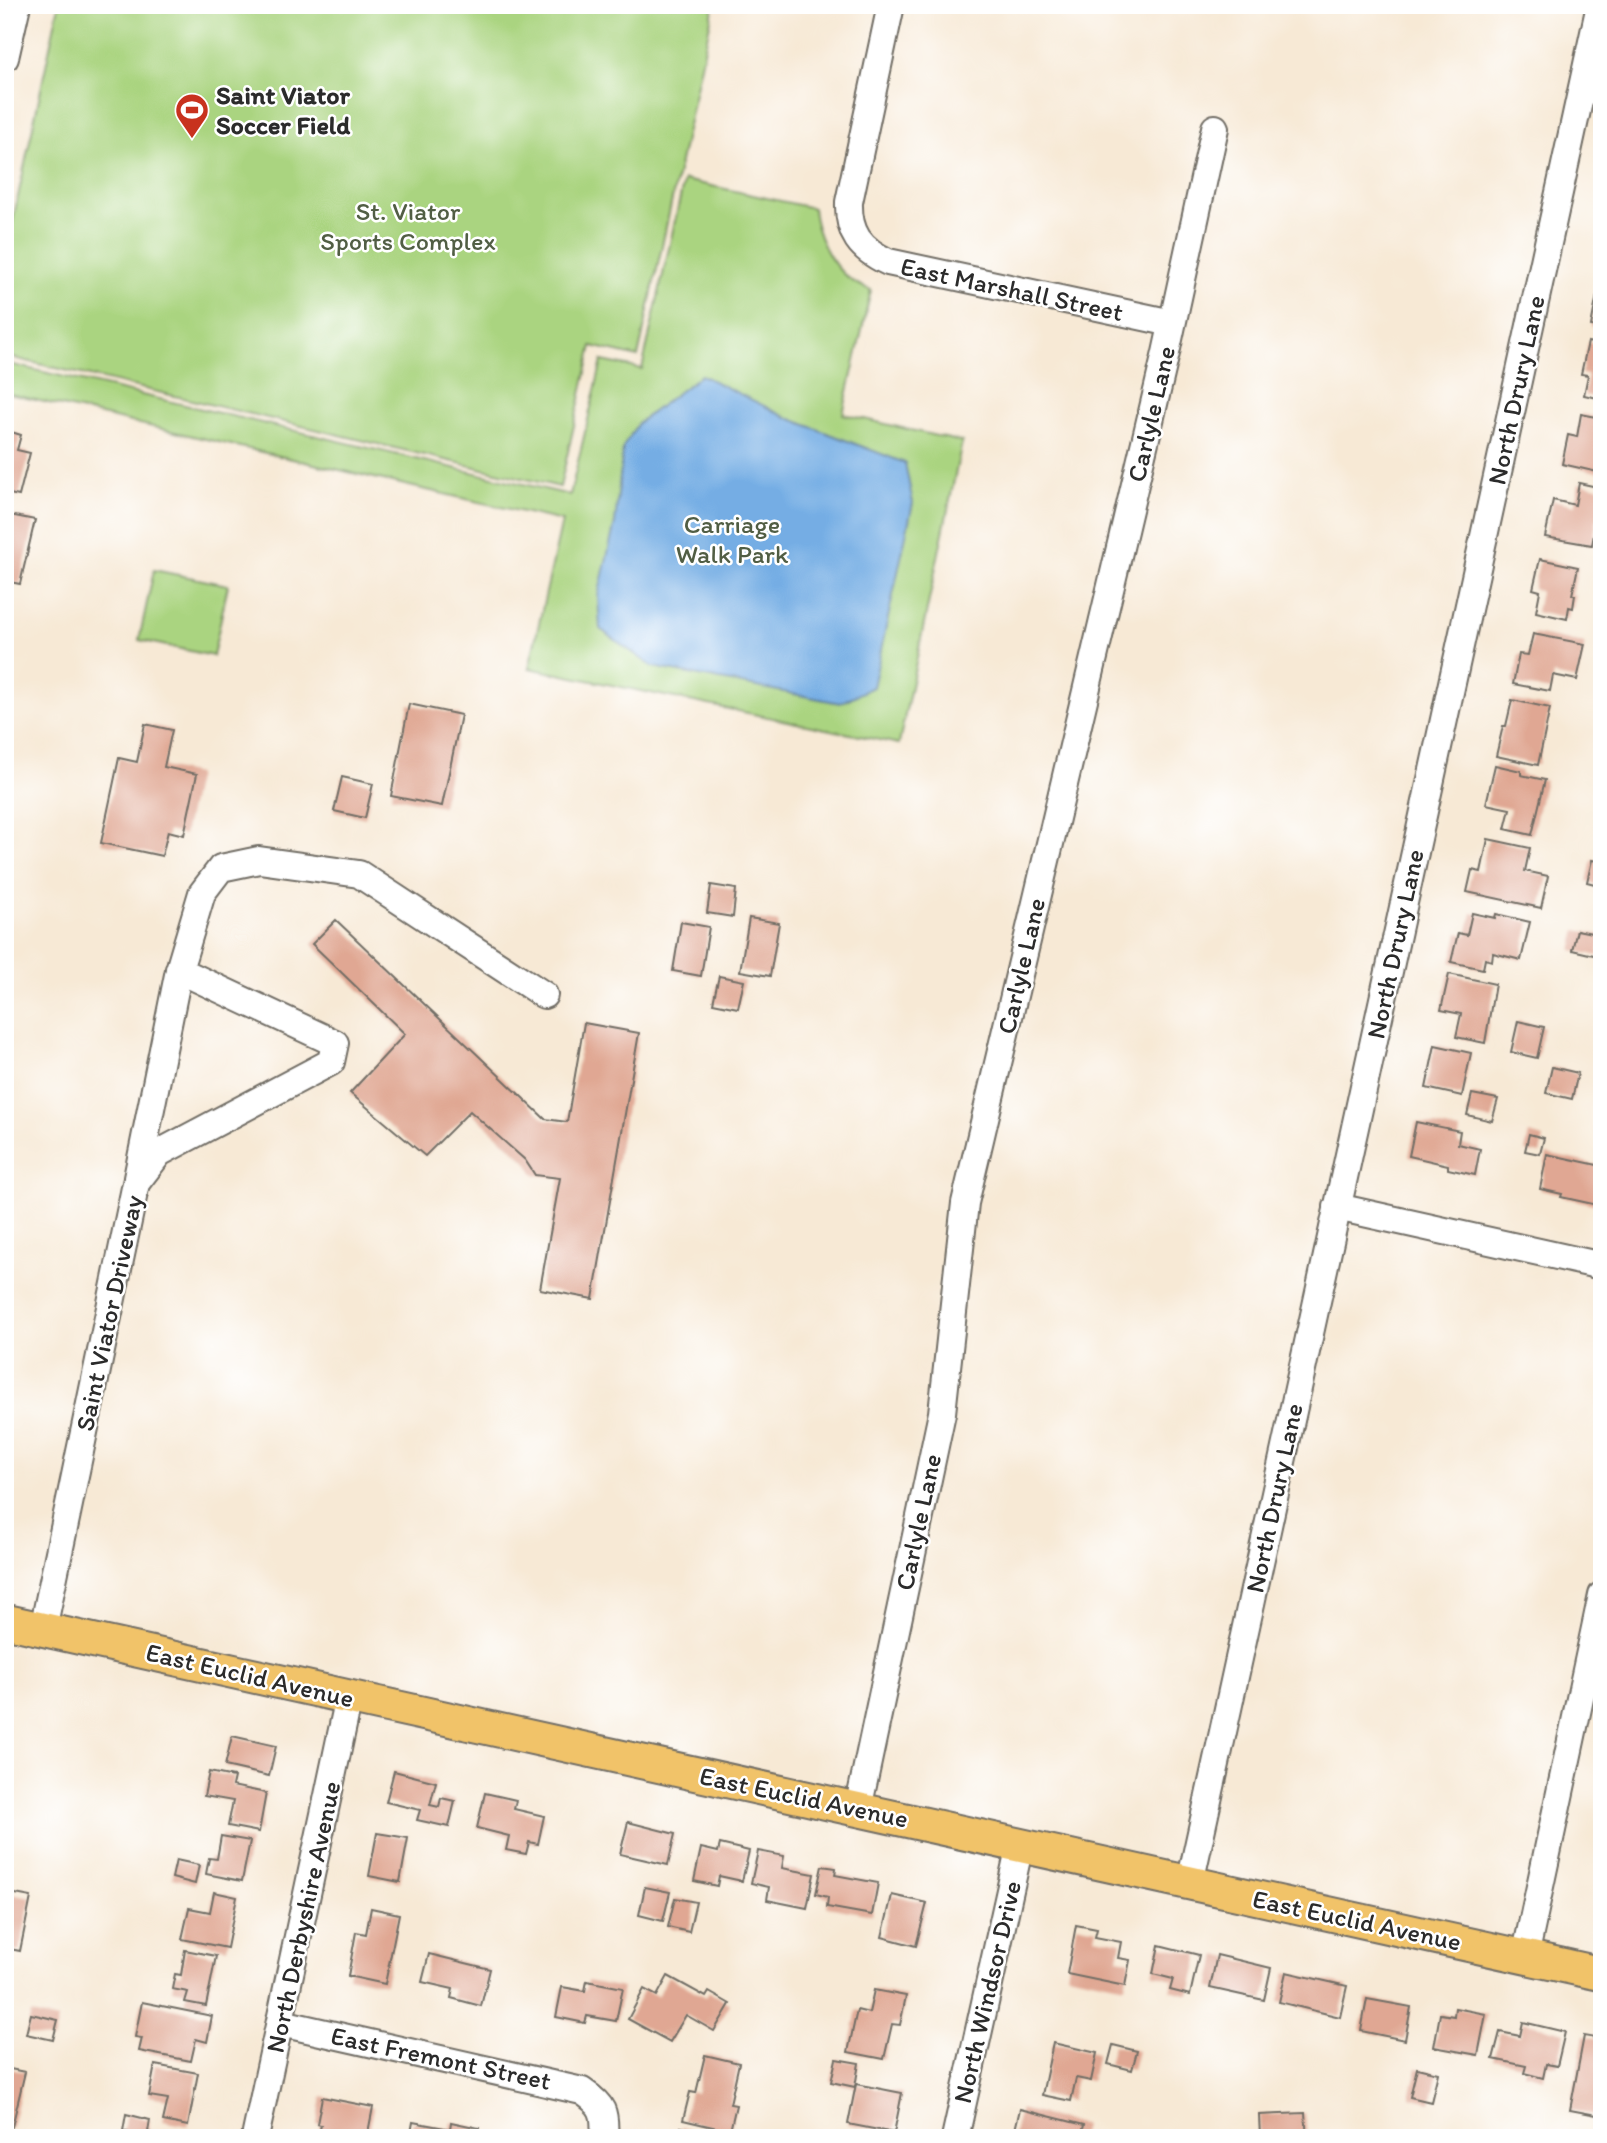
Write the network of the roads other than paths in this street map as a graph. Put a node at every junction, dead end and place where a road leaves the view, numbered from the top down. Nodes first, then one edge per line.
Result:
1 (17, 5) edge
2 (891, 5) edge
3 (1600, 5) edge
4 (5, 58) edge
5 (1215, 128) dead end
6 (1172, 323) junction
7 (179, 970) junction
8 (544, 995) dead end
9 (136, 1183) junction
10 (1337, 1207) junction
11 (1602, 1266) edge
12 (1602, 1595) edge
13 (5, 1621) edge
14 (44, 1629) junction
15 (349, 1697) junction
16 (858, 1809) junction
17 (1020, 1845) junction
18 (1190, 1883) junction
19 (1525, 1957) junction
20 (1602, 1974) edge
21 (281, 2023) junction
22 (255, 2138) edge
23 (604, 2138) edge
24 (955, 2138) edge

1 - 4 street
2 - 6 street, East Marshall Street
3 - 10 street, North Drury Lane
5 - 6 street, Carlyle Lane
6 - 16 street, Carlyle Lane
7 - 8 street
7 - 9 street
7 - 9 street, Saint Viator Driveway
9 - 14 street, Saint Viator Driveway
10 - 11 street
10 - 18 street, North Drury Lane
12 - 19 street
13 - 14 main road, East Euclid Avenue
14 - 15 main road, East Euclid Avenue
15 - 16 main road, East Euclid Avenue
15 - 21 street, North Derbyshire Avenue
16 - 17 main road, East Euclid Avenue
17 - 18 main road, East Euclid Avenue
17 - 24 street, North Windsor Drive
18 - 19 main road, East Euclid Avenue
19 - 20 main road, East Euclid Avenue
21 - 22 street, North Derbyshire Avenue
21 - 23 street, East Fremont Street

